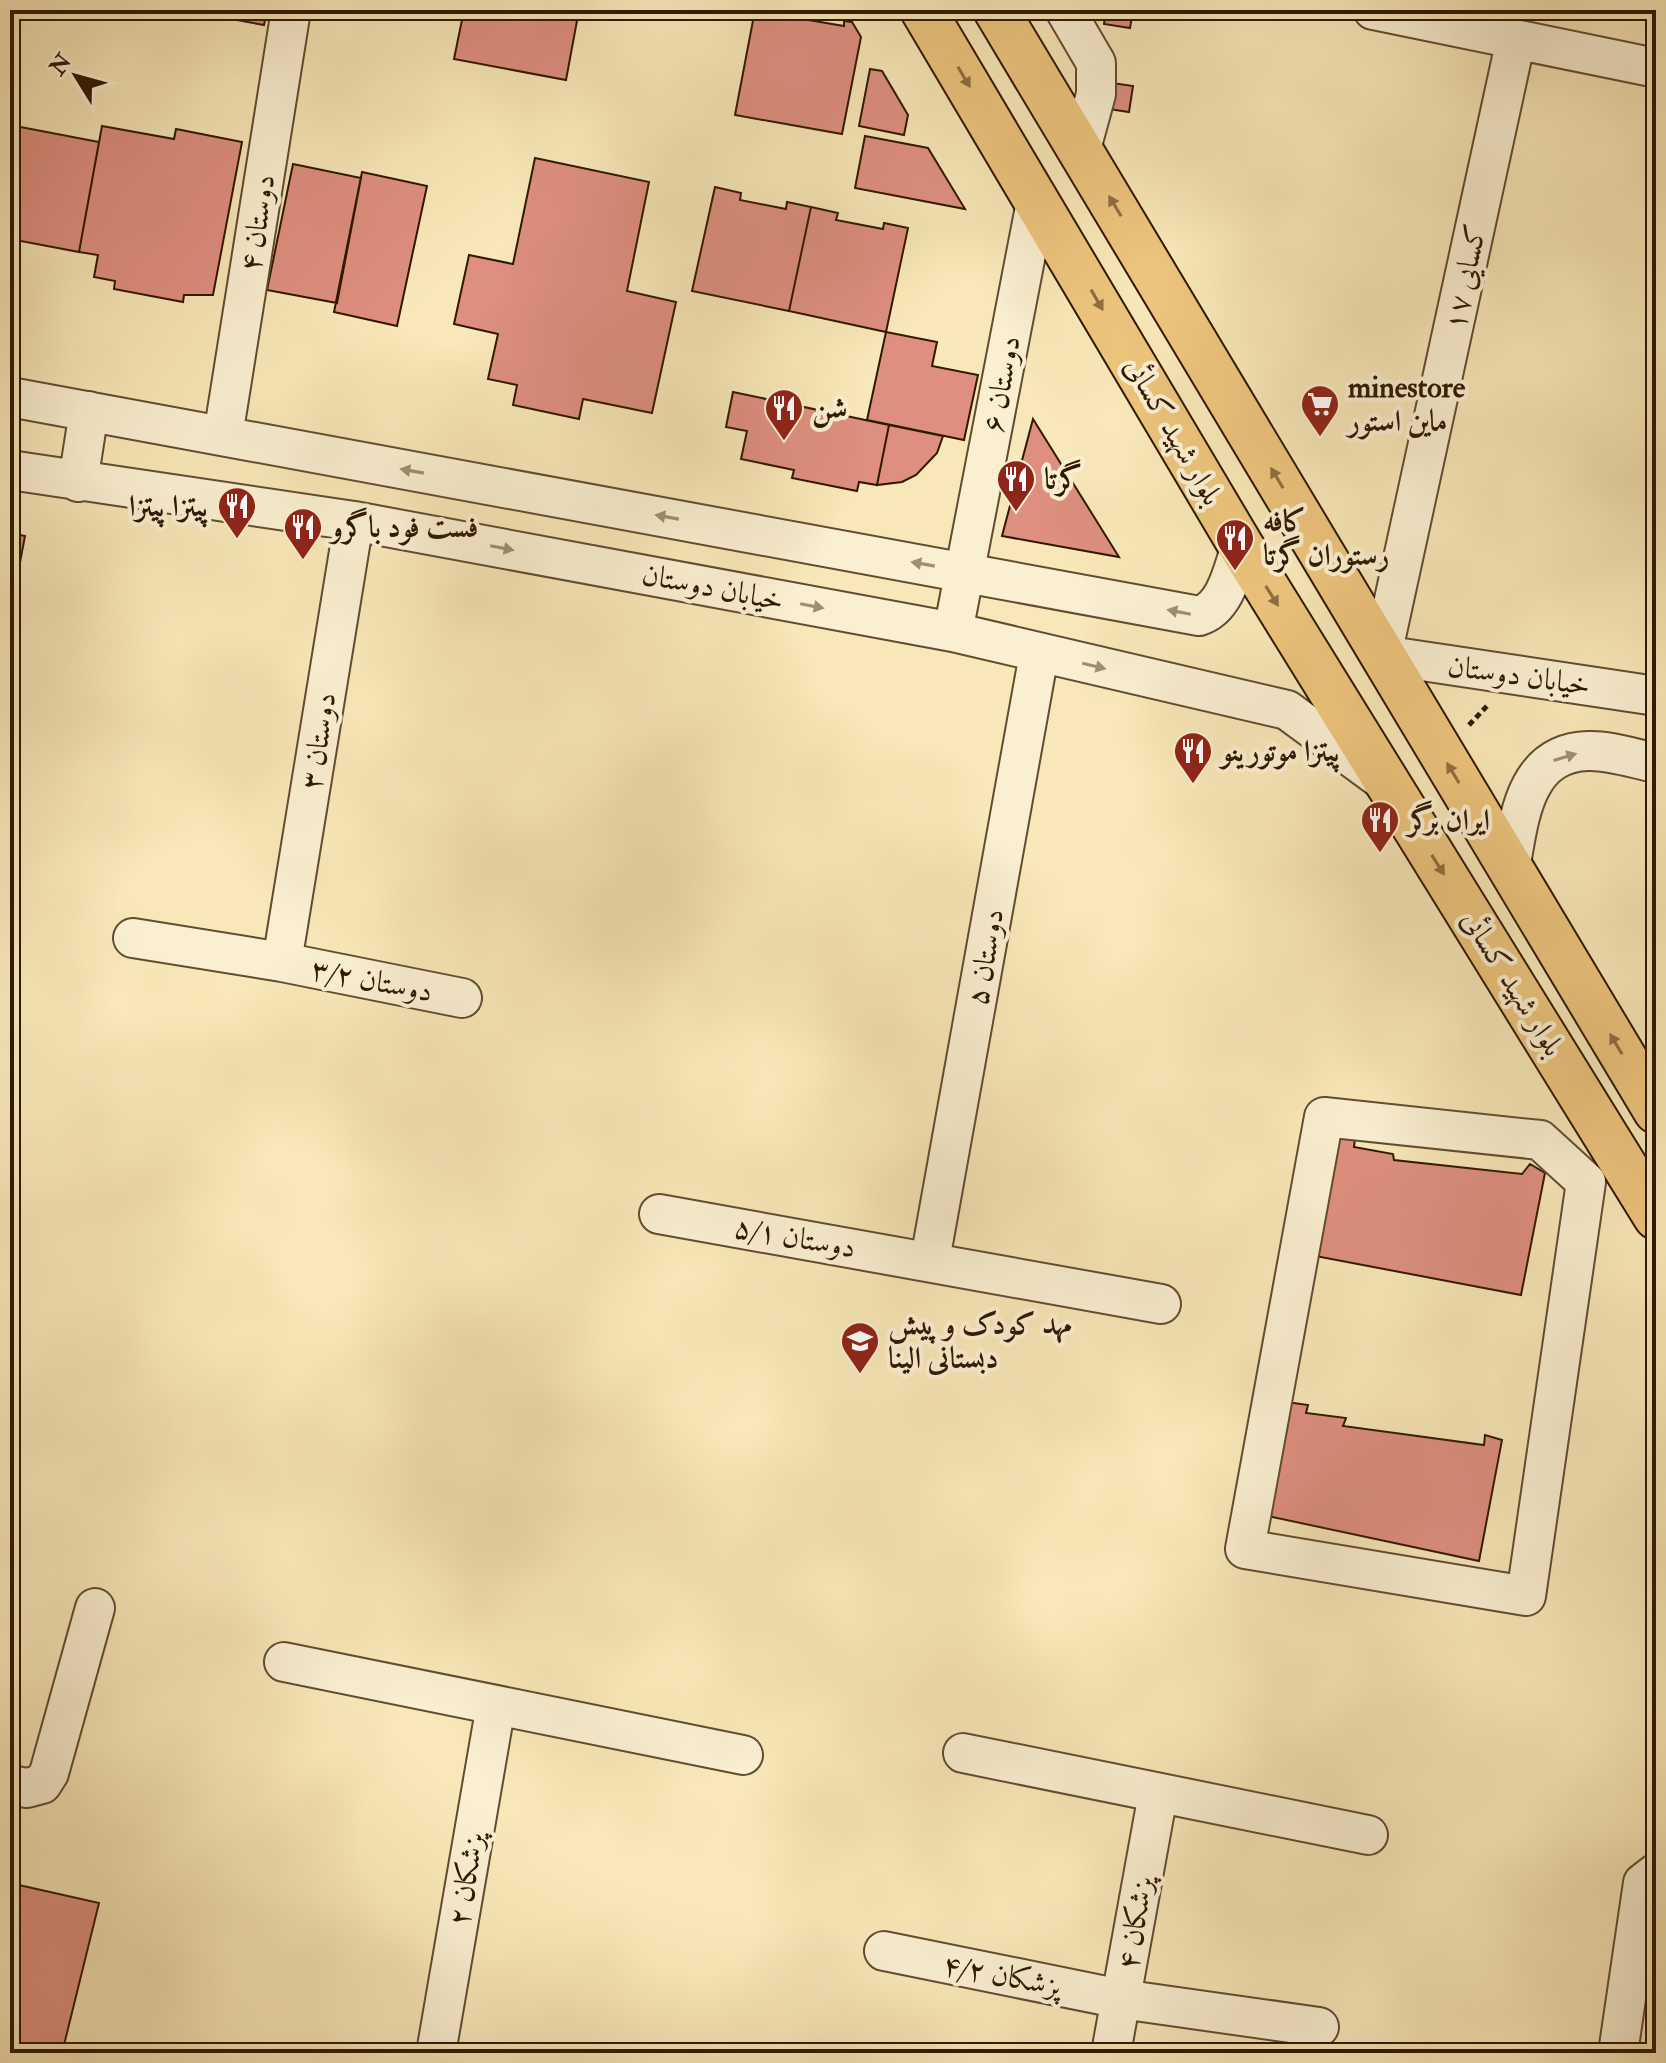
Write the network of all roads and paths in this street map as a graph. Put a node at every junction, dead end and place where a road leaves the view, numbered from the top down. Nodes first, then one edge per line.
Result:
1 (291, 10) edge
2 (923, 10) edge
3 (996, 10) edge
4 (1065, 10) edge
5 (1373, 10) edge
6 (1516, 39) junction
7 (1656, 68) edge
8 (1081, 149) junction
9 (1037, 197) junction
10 (10, 397) edge
11 (89, 411) junction
12 (223, 436) junction
13 (10, 470) edge
14 (78, 482) junction
15 (354, 521) junction
16 (1241, 546) junction
17 (965, 572) junction
18 (953, 632) junction
19 (1039, 654) junction
20 (1382, 655) junction
21 (1656, 696) edge
22 (1656, 763) edge
23 (1388, 785) junction
24 (1510, 869) junction
25 (133, 938) dead end
26 (282, 962) junction
27 (462, 998) dead end
28 (1589, 1103) junction
29 (1656, 1111) edge
30 (1540, 1140) junction
31 (659, 1214) dead end
32 (1656, 1217) edge
33 (930, 1260) junction
34 (1161, 1304) dead end
35 (95, 1608) dead end
36 (284, 1662) dead end
37 (496, 1705) junction
38 (963, 1753) dead end
39 (743, 1755) dead end
40 (26, 1785) edge
41 (1158, 1794) junction
42 (1368, 1835) dead end
43 (1656, 1873) edge
44 (884, 1951) dead end
45 (1121, 1999) junction
46 (1319, 2027) dead end
47 (436, 2053) edge
48 (1111, 2053) edge
49 (1618, 2053) edge

1 - 12 street, ۴ دوستان
2 -> 9 main road, بلوار شهید کسائی
3 - 8 main road, بلوار شهید کسائی
4 - 8 street
5 - 6 street
6 - 7 street
6 - 20 street, ۱۷ کسایی
20 -> 8 main road, بلوار شهید کسائی
9 -> 16 main road, بلوار شهید کسائی
9 - 17 street, ۶ دوستان
10 - 11 street, خیابان دوستان
11 - 12 street, خیابان دوستان
11 - 14 street
17 -> 12 street, خیابان دوستان
13 - 14 street, خیابان دوستان
14 - 15 street, خیابان دوستان
15 -> 18 street, خیابان دوستان
15 - 26 street, ۳ دوستان
16 -> 17 street, خیابان دوستان
16 -> 23 main road, بلوار شهید کسائی
17 - 18 street, ۶ دوستان
18 - 19 street, خیابان دوستان
19 -> 23 street, خیابان دوستان
19 - 33 street, ۵ دوستان
20 - 21 street, خیابان دوستان
24 -> 20 main road, بلوار شهید کسائی
24 -> 22 street
23 -> 28 main road, بلوار شهید کسائی
29 -> 24 main road, بلوار شهید کسائی
25 - 26 street, ۳/۲ دوستان
26 - 27 street, ۳/۲ دوستان
28 - 30 street
28 - 32 main road, بلوار شهید کسائی
30 - 30 street
31 - 33 street, ۵/۱ دوستان
33 - 34 street, ۵/۱ دوستان
35 - 40 street
36 - 37 street
37 - 39 street
37 - 47 street, ۲ پزشکان
38 - 41 street
41 - 42 street
41 - 45 street, ۴ پزشکان
43 - 49 street
44 - 45 street, ۴/۲ پزشکان
45 - 46 street, ۴/۲ پزشکان
45 - 48 street, ۴ پزشکان

